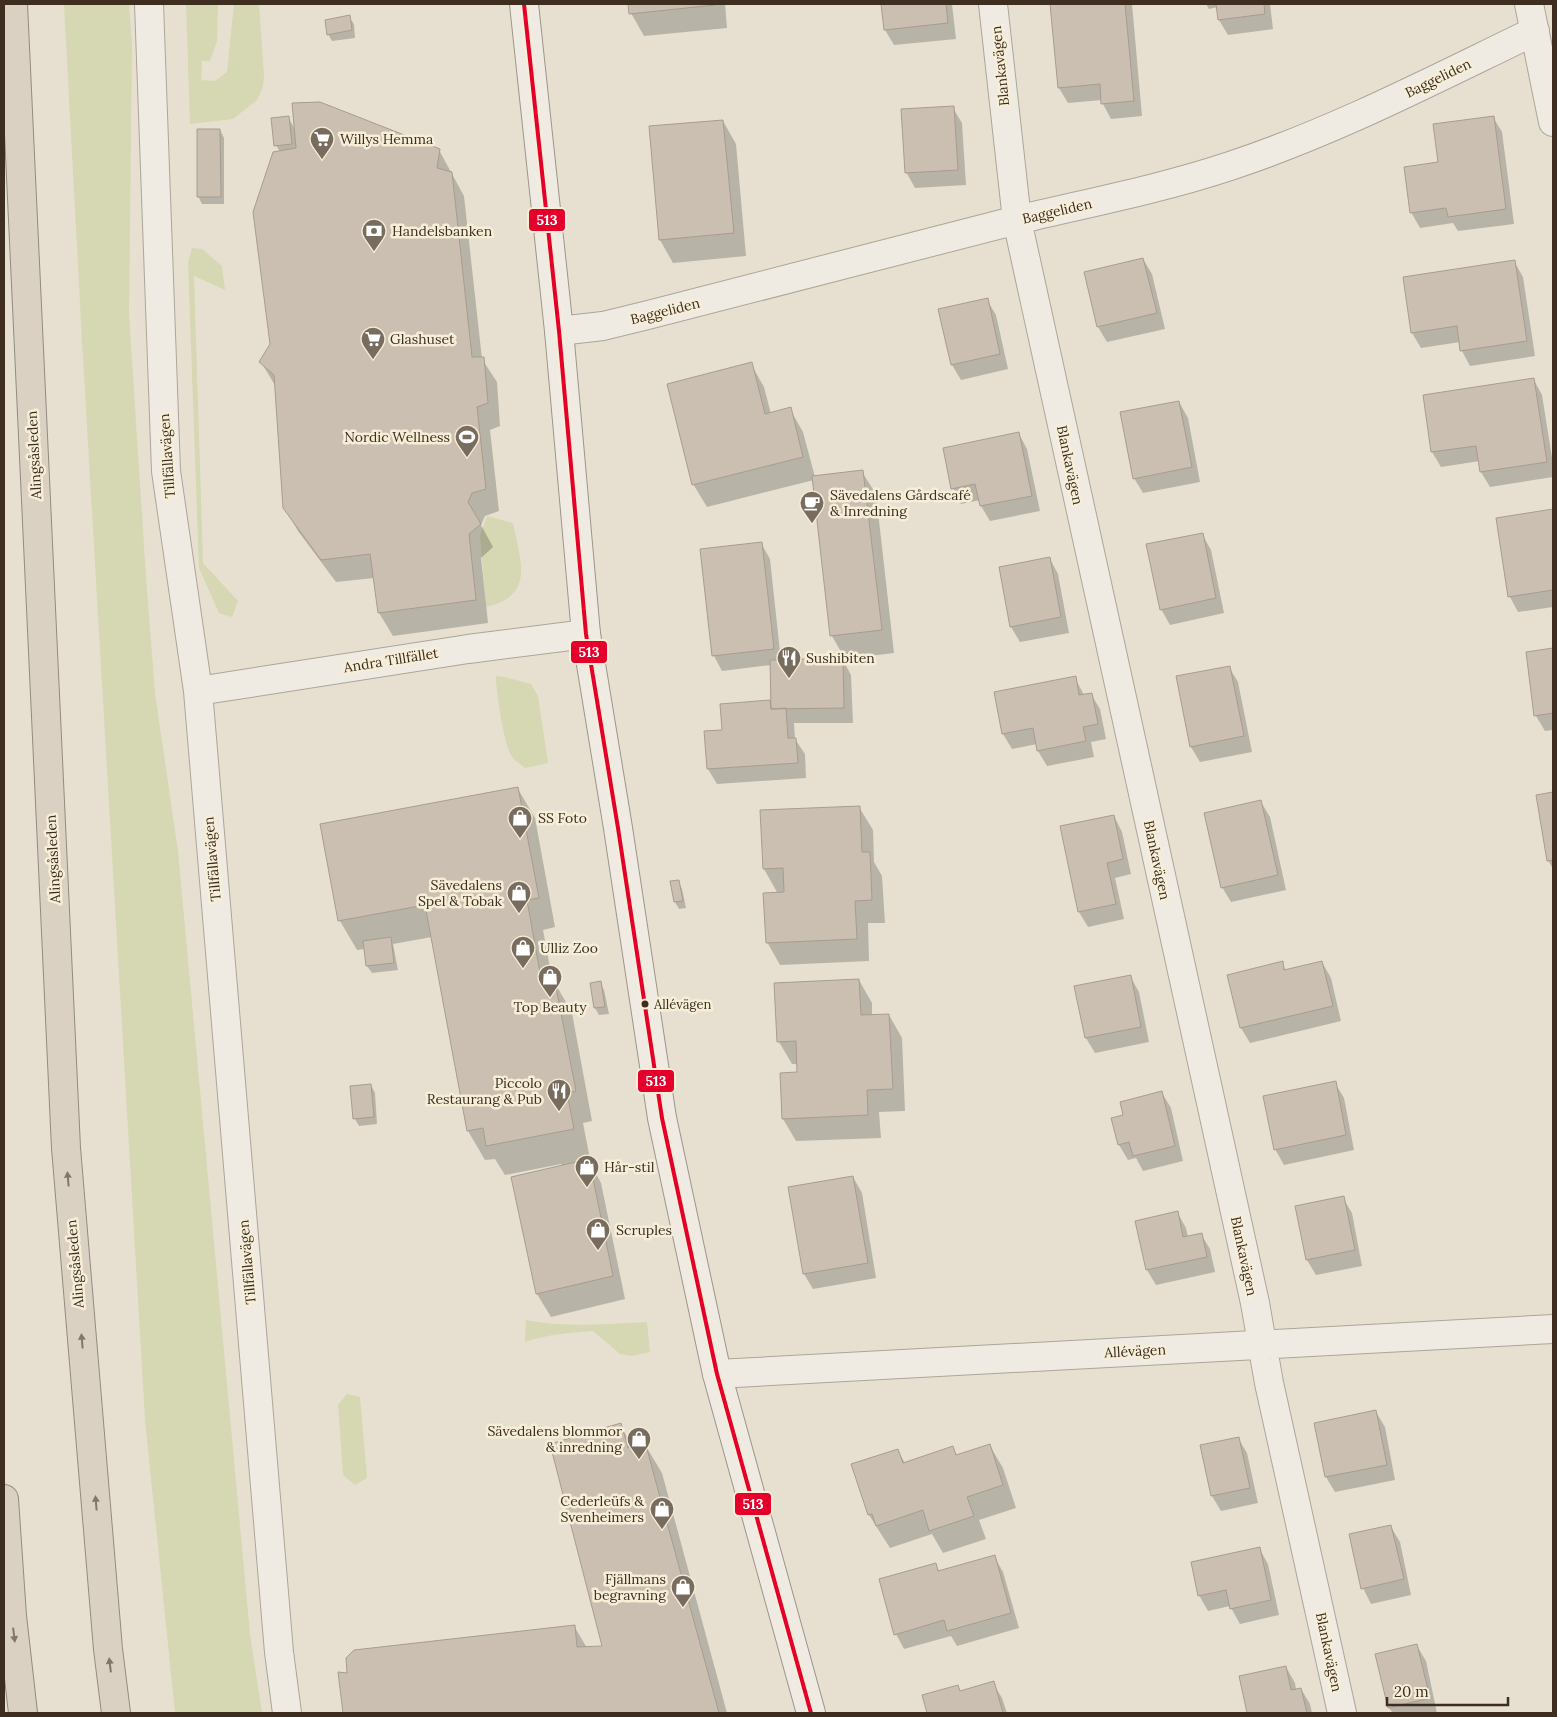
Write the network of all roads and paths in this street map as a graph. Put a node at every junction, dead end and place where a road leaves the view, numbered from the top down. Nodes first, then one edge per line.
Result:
1 (13, 4) edge
2 (149, 4) edge
3 (524, 4) edge
4 (993, 4) edge
5 (1529, 4) edge
6 (1535, 31) junction
7 (1553, 122) edge
8 (1017, 220) junction
9 (559, 331) junction
10 (586, 634) junction
11 (198, 691) junction
12 (1553, 1329) edge
13 (1263, 1344) junction
14 (717, 1374) junction
15 (4, 1499) edge
16 (23, 1713) edge
17 (116, 1713) edge
18 (287, 1713) edge
19 (810, 1713) edge
20 (1342, 1713) edge

17 -> 1 highway, Alingsåsleden
2 - 11 street, Tillfällavägen
3 - 9 street
4 - 8 street, Blankavägen
5 - 6 street
6 - 7 street
6 - 8 street, Baggeliden
8 - 9 street, Baggeliden
8 - 13 street, Blankavägen
9 - 10 street
10 - 11 street, Andra Tillfället
10 - 14 street
11 - 18 street, Tillfällavägen
12 - 13 street, Allévägen
13 - 14 street, Allévägen
13 - 20 street, Blankavägen
14 - 19 street
15 -> 16 highway

